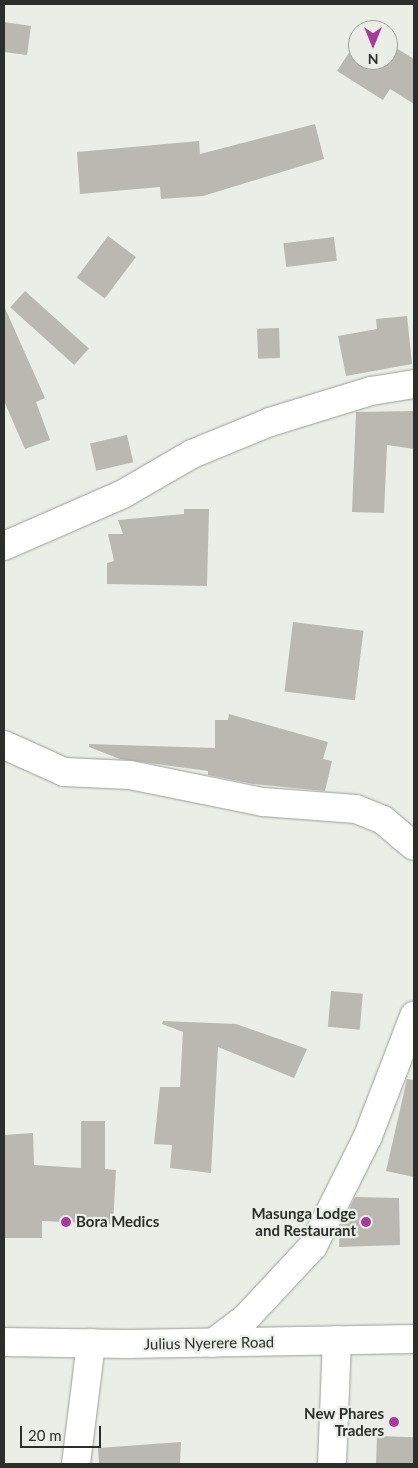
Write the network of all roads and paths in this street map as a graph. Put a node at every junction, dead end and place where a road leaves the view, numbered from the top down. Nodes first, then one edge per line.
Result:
1 (414, 384) edge
2 (4, 546) edge
3 (4, 745) edge
4 (414, 846) edge
5 (414, 1016) edge
6 (414, 1339) edge
7 (337, 1340) junction
8 (4, 1342) edge
9 (91, 1343) junction
10 (213, 1343) junction
11 (76, 1464) edge
12 (332, 1464) edge

1 - 2 main road
3 - 4 main road
5 - 10 main road
6 - 7 main road, Julius Nyerere Road
7 - 10 main road, Julius Nyerere Road
7 - 12 main road
8 - 9 main road, Julius Nyerere Road
9 - 10 main road, Julius Nyerere Road
9 - 11 main road

